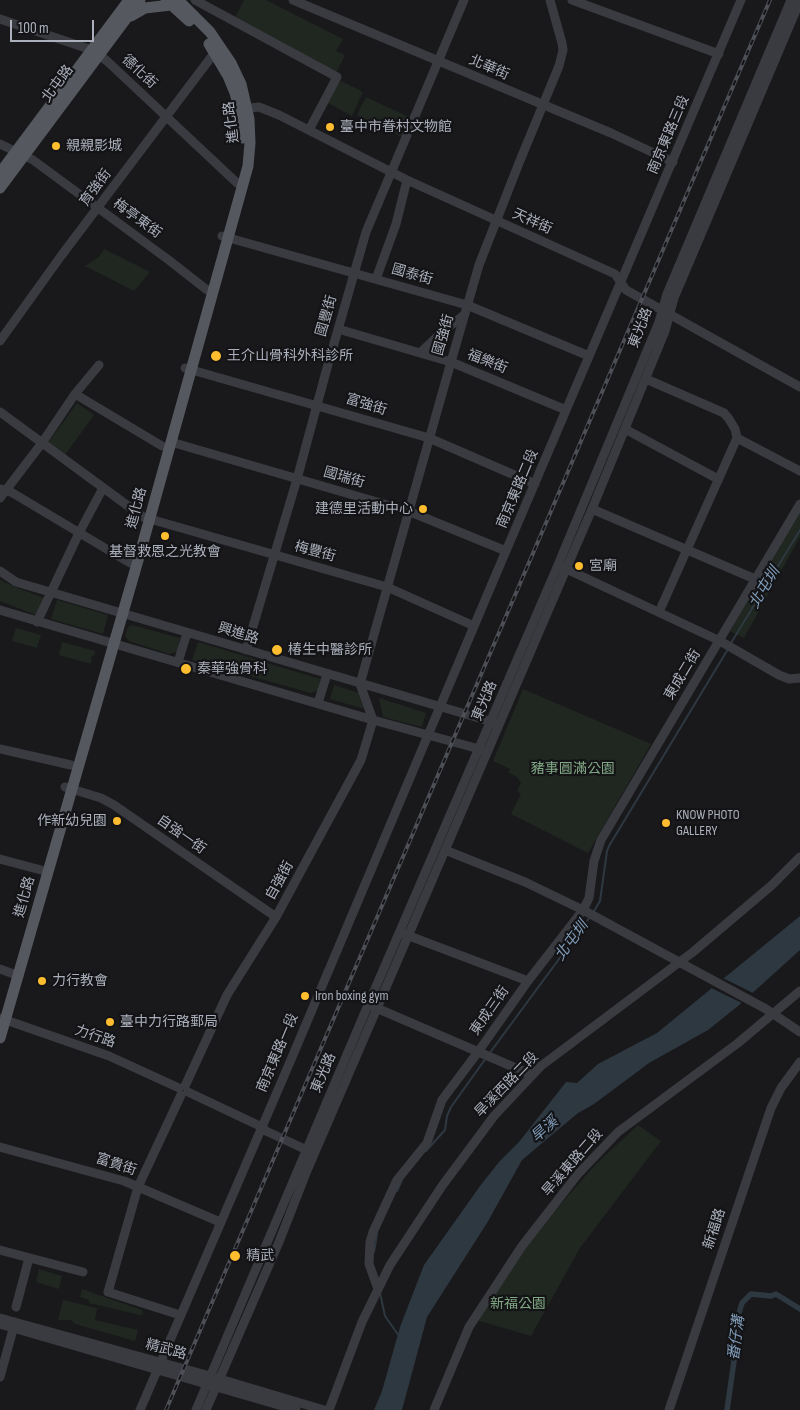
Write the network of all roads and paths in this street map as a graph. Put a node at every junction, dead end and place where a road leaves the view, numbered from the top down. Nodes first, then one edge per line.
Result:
1 (121, 0) edge
2 (129, 0) edge
3 (140, 0) edge
4 (188, 0) edge
5 (195, 0) edge
6 (294, 0) edge
7 (464, 0) edge
8 (550, 0) edge
9 (572, 0) edge
10 (741, 0) edge
11 (791, 0) edge
12 (800, 1) edge
13 (172, 2) edge
14 (597, 4) edge
15 (193, 15) junction
16 (0, 19) edge
17 (125, 19) junction
18 (111, 25) junction
19 (95, 52) junction
20 (215, 52) junction
21 (719, 54) junction
22 (438, 61) junction
23 (543, 106) junction
24 (244, 109) junction
25 (167, 116) junction
26 (309, 130) junction
27 (0, 144) edge
28 (20, 153) junction
29 (673, 162) junction
30 (392, 172) junction
31 (0, 173) edge
32 (407, 180) junction
33 (237, 183) junction
34 (0, 188) edge
35 (97, 208) junction
36 (497, 221) junction
37 (225, 237) junction
38 (354, 273) junction
39 (376, 279) junction
40 (622, 282) junction
41 (207, 290) junction
42 (467, 305) junction
43 (667, 313) junction
44 (464, 315) junction
45 (338, 329) junction
46 (0, 341) edge
47 (420, 353) junction
48 (589, 356) junction
49 (450, 362) junction
50 (100, 365) dead end
51 (188, 369) junction
52 (646, 379) junction
53 (800, 387) edge
54 (75, 394) junction
55 (317, 405) junction
56 (566, 410) junction
57 (0, 412) edge
58 (625, 429) junction
59 (429, 438) junction
60 (737, 438) junction
61 (42, 442) junction
62 (166, 444) junction
63 (800, 471) edge
64 (298, 478) junction
65 (718, 479) junction
66 (535, 484) junction
67 (103, 488) junction
68 (2, 492) edge
69 (800, 504) edge
70 (592, 509) junction
71 (408, 511) junction
72 (146, 517) junction
73 (79, 533) junction
74 (687, 550) junction
75 (506, 551) junction
76 (274, 555) junction
77 (130, 563) junction
78 (562, 567) junction
79 (0, 571) edge
80 (755, 578) junction
81 (387, 586) junction
82 (51, 592) junction
83 (0, 610) edge
84 (659, 612) junction
85 (120, 613) junction
86 (37, 622) junction
87 (474, 626) junction
88 (187, 632) junction
89 (720, 641) junction
90 (111, 643) junction
91 (246, 650) junction
92 (178, 662) junction
93 (326, 674) junction
94 (800, 678) edge
95 (360, 684) junction
96 (318, 703) junction
97 (440, 706) junction
98 (373, 720) junction
99 (495, 723) junction
100 (428, 735) junction
101 (0, 749) edge
102 (484, 750) junction
103 (71, 765) junction
104 (68, 788) junction
105 (446, 850) junction
106 (800, 857) edge
107 (0, 859) edge
108 (594, 861) joint
109 (41, 870) junction
110 (584, 910) junction
111 (276, 917) junction
112 (404, 934) junction
113 (679, 963) junction
114 (0, 969) edge
115 (16, 974) junction
116 (528, 981) junction
117 (800, 991) edge
118 (368, 1005) junction
119 (377, 1009) junction
120 (769, 1011) junction
121 (2, 1019) edge
122 (800, 1032) edge
123 (0, 1038) edge
124 (478, 1052) junction
125 (800, 1062) edge
126 (532, 1076) junction
127 (183, 1090) junction
128 (262, 1127) junction
129 (0, 1147) edge
130 (310, 1152) junction
131 (138, 1186) junction
132 (220, 1222) junction
133 (0, 1250) edge
134 (29, 1258) junction
135 (83, 1272) dead end
136 (378, 1289) junction
137 (16, 1308) dead end
138 (180, 1315) junction
139 (0, 1318) edge
140 (0, 1324) edge
141 (15, 1325) junction
142 (159, 1366) junction
143 (0, 1377) edge
144 (213, 1381) junction
145 (140, 1410) edge
146 (196, 1410) edge
147 (206, 1410) edge
148 (296, 1410) edge
149 (324, 1410) edge
150 (329, 1410) edge
151 (434, 1410) edge
152 (669, 1410) edge

1 - 18 main road
2 - 18 main road, 北屯路
3 - 17 main road, 北屯路
4 - 15 main road
5 - 26 street
6 - 22 street, 北華街
7 - 22 street, 國豐街
8 - 23 street, 國強街
9 - 14 street
10 - 21 street, 南京東路三段
11 - 43 street, 東光路
12 - 43 street, 東光路
13 - 15 main road, 進化路
13 - 17 main road
13 - 20 main road, 進化路
14 - 21 street
15 - 24 main road, 進化路
16 - 19 street, 德化街
17 - 19 main road, 北屯路
18 - 19 main road, 北屯路
19 - 25 street, 德化街
19 - 28 main road, 北屯路
20 - 24 main road, 進化路
20 - 25 street, 育強街
21 - 29 street, 南京東路三段
22 - 23 street, 北華街
22 - 30 street, 國豐街
23 - 29 street, 北華街
23 - 36 street, 國強街
24 - 26 street, 天祥街
24 - 33 main road, 進化路
24 - 37 main road, 進化路
25 - 33 street, 德化街
25 - 35 street, 育強街
26 - 30 street, 天祥街
27 - 28 street, 梅亭東街
28 - 31 main road, 北屯路
28 - 34 main road, 北屯路
28 - 35 street, 梅亭東街
29 - 40 street, 南京東路三段
30 - 32 street, 天祥街
30 - 38 street, 國豐街
32 - 36 street, 天祥街
32 - 39 street
33 - 37 main road, 進化路
35 - 41 street, 梅亭東街
35 - 46 street, 育強街
36 - 40 street, 天祥街
36 - 42 street, 國強街
37 - 38 street, 國泰街
37 - 41 main road, 進化路
37 - 51 main road, 進化路
38 - 39 street, 國泰街
38 - 45 street, 國豐街
39 - 42 street, 國泰街
40 - 43 street, 天祥街
40 - 48 street, 南京東路二段
41 - 51 main road, 進化路
42 - 44 street, 國強街
42 - 48 street, 國泰街
43 - 52 street, 東光路
43 - 53 street, 天祥街
43 - 78 street, 東光路
44 - 47 street
44 - 49 street, 國強街
45 - 47 street, 福樂街
45 - 55 street, 國豐街
47 - 49 street, 福樂街
48 - 56 street, 南京東路二段
49 - 56 street, 福樂街
49 - 59 street, 國強街
50 - 54 street
51 - 55 street, 富強街
51 - 62 main road, 進化路
52 - 58 street, 東光路
52 - 60 street
54 - 61 street
54 - 62 street, 國瑞街
55 - 59 street, 富強街
55 - 64 street, 國豐街
56 - 66 street, 南京東路二段
57 - 61 street, 梅豐街
58 - 65 street
58 - 70 street, 東光路
59 - 66 street, 富強街
59 - 71 street, 國強街
60 - 63 street
60 - 65 street
61 - 67 street, 梅豐街
61 - 68 street
62 - 64 street, 國瑞街
62 - 72 main road, 進化路
64 - 71 street, 國瑞街
64 - 76 street, 國豐街
65 - 74 street
66 - 75 street, 南京東路二段
67 - 72 street, 梅豐街
67 - 73 street
68 - 73 street
69 - 80 street, 東成二街
70 - 74 street
70 - 78 street, 東光路
71 - 75 street, 國瑞街
71 - 81 street, 國強街
72 - 76 street, 梅豐街
72 - 77 main road, 進化路
72 - 85 main road, 進化路
73 - 77 street
73 - 82 street
74 - 80 street
74 - 84 street
75 - 87 street, 南京東路二段
76 - 81 street, 梅豐街
76 - 91 street, 國豐街
77 - 85 main road, 進化路
78 - 84 street
78 - 99 street, 東光路
79 - 82 street, 興進路
80 - 89 street, 東成二街
81 - 87 street, 梅豐街
81 - 95 street, 國強街
82 - 85 street, 興進路
82 - 86 street
83 - 86 street
84 - 89 street
85 - 88 street, 興進路
85 - 90 main road, 進化路
86 - 90 street
87 - 97 street, 南京東路二段
88 - 91 street, 興進路
88 - 92 street
89 - 94 street
89 - 108 street, 東成二街
90 - 92 street
90 - 103 main road, 進化路
90 - 104 main road, 進化路
91 - 93 street, 興進路
92 - 96 street
93 - 95 street, 興進路
93 - 96 street
95 - 97 street, 興進路
95 - 98 street
96 - 98 street
97 - 99 street, 興進路
97 - 100 street, 南京東路一段
98 - 100 street
98 - 111 street, 自強街
99 - 102 street, 東光路
100 - 102 street
100 - 128 street, 南京東路一段
101 - 103 street
102 - 105 street, 東光路
102 - 112 street, 東光路
103 - 104 main road, 進化路
104 - 109 main road, 進化路
104 - 111 street, 自強一街
104 - 115 main road, 進化路
105 - 110 street
105 - 112 street, 東光路
106 - 113 street, 旱溪西路二段
107 - 109 street
108 - 110 street, 東成三街
109 - 115 main road, 進化路
110 - 113 street
110 - 116 street, 東成三街
111 - 127 street, 自強街
112 - 116 street
112 - 118 street, 東光路
112 - 119 street, 東光路
113 - 120 street
113 - 126 street, 旱溪西路二段
114 - 115 street
115 - 121 main road, 進化路
116 - 124 street, 東成三街
117 - 120 street, 旱溪東路二段
118 - 119 street
118 - 130 street, 東光路
119 - 124 street
119 - 130 street, 東光路
120 - 122 street
120 - 151 street, 旱溪東路二段
121 - 123 main road, 進化路
121 - 127 street, 力行路
124 - 126 street
124 - 136 street, 東成三街
125 - 152 street, 新福路
126 - 136 street, 旱溪西路二段
127 - 128 street, 力行路
127 - 131 street, 自強街
128 - 130 street, 力行路
128 - 132 street, 南京東路一段
129 - 131 street, 富貴街
130 - 144 street, 東光路
131 - 132 street, 富貴街
131 - 138 street, 自強街
132 - 138 street, 南京東路一段
133 - 134 street
134 - 135 street
134 - 137 street
136 - 150 street, 旱溪西路二段
138 - 142 street, 南京東路一段
139 - 141 street, 精武路
140 - 141 street, 精武路
141 - 142 street, 精武路
141 - 143 street
142 - 144 street, 精武路
142 - 145 street, 南京東路一段
144 - 146 street, 東光路
144 - 147 street, 東光路
144 - 148 street, 精武路
144 - 149 street, 精武路

